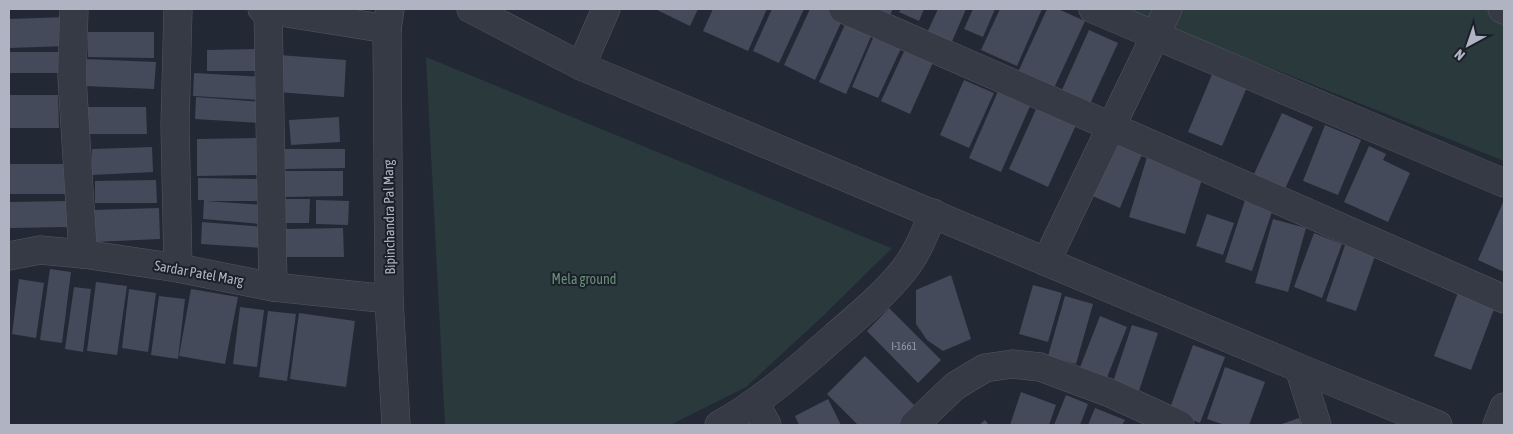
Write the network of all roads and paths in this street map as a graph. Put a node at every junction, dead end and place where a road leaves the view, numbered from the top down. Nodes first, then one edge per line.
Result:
1 (74, 9) edge
2 (178, 9) edge
3 (266, 9) edge
4 (471, 9) edge
5 (606, 9) edge
6 (843, 9) edge
7 (1093, 9) edge
8 (1168, 9) edge
9 (388, 19) edge
10 (1156, 35) junction
11 (581, 66) junction
12 (1111, 126) junction
13 (1504, 183) edge
14 (933, 213) junction
15 (82, 254) junction
16 (9, 256) edge
17 (1046, 262) junction
18 (178, 268) junction
19 (273, 286) junction
20 (1504, 298) edge
21 (389, 299) junction
22 (1299, 368) junction
23 (1504, 407) edge
24 (761, 414) edge
25 (396, 425) edge
26 (719, 425) edge
27 (914, 425) edge
28 (1180, 425) edge
29 (1317, 425) edge
30 (1438, 425) edge
31 (1497, 425) edge

1 - 15 street
2 - 18 street
3 - 9 street
3 - 19 street
4 - 11 street
5 - 11 street
6 - 12 street
7 - 10 street
8 - 10 street
9 - 21 street, Bipinchandra Pal Marg
10 - 12 street
10 - 13 street
11 - 14 street
12 - 17 street
12 - 20 street
14 - 17 street
14 - 24 street
15 - 16 street, Sardar Patel Marg
15 - 18 street, Sardar Patel Marg
17 - 22 street
18 - 19 street, Sardar Patel Marg
19 - 21 street, Sardar Patel Marg
21 - 25 street, Bipinchandra Pal Marg
22 - 29 street
22 - 30 street
23 - 31 street
24 - 26 street
27 - 28 street

